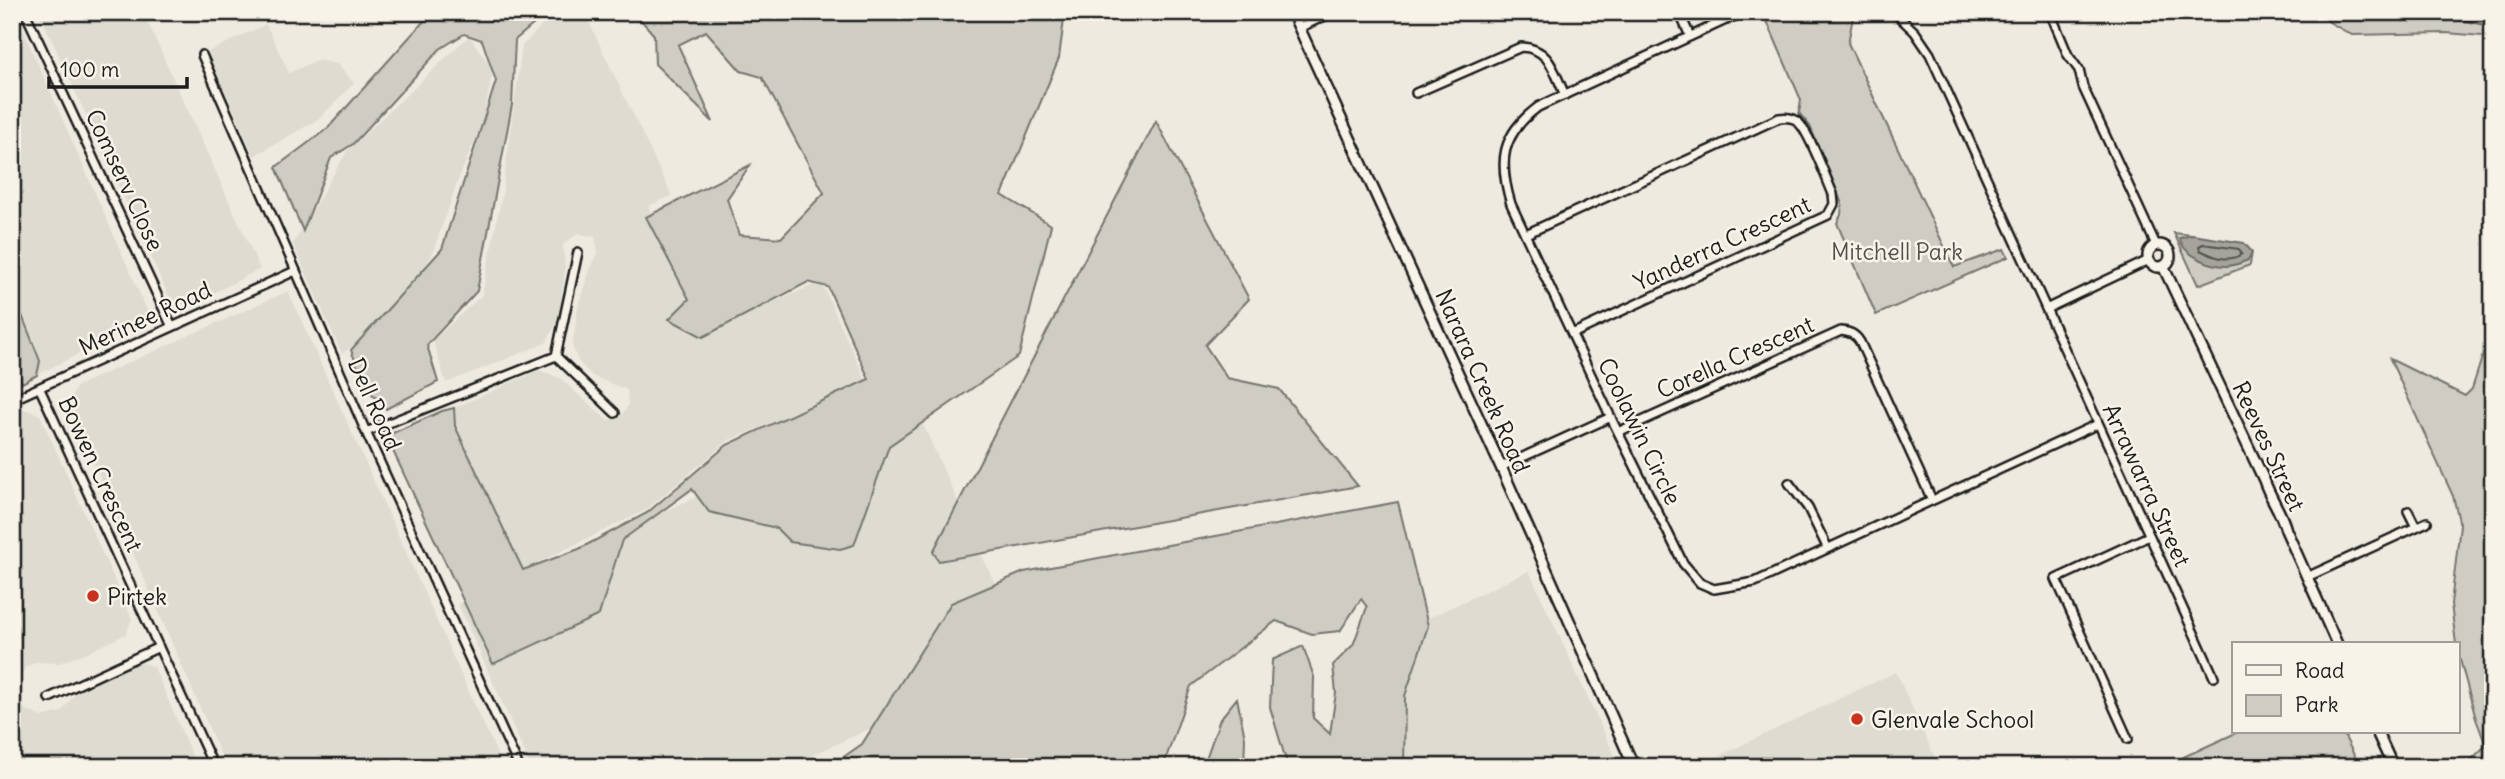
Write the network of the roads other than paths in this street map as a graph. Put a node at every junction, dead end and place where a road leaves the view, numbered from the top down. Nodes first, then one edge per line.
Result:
1 (25, 12) edge
2 (1292, 12) edge
3 (1333, 12) edge
4 (1679, 12) edge
5 (1743, 12) edge
6 (1894, 12) edge
7 (2050, 12) edge
8 (1299, 28) junction
9 (1690, 36) junction
10 (201, 55) dead end
11 (1416, 93) dead end
12 (1564, 94) junction
13 (1526, 234) junction
14 (2156, 245) junction
15 (578, 252) dead end
16 (2149, 260) junction
17 (2163, 266) junction
18 (295, 271) junction
19 (2046, 309) junction
20 (172, 327) junction
21 (1572, 334) junction
22 (556, 356) junction
23 (40, 389) junction
24 (12, 400) edge
25 (615, 413) dead end
26 (1611, 417) junction
27 (2098, 424) junction
28 (366, 432) junction
29 (1618, 432) junction
30 (1501, 467) junction
31 (1788, 483) dead end
32 (1932, 500) junction
33 (2408, 511) dead end
34 (2427, 522) dead end
35 (2416, 527) junction
36 (2149, 536) junction
37 (1827, 547) junction
38 (2307, 577) junction
39 (2336, 642) edge
40 (159, 647) junction
41 (2214, 677) dead end
42 (49, 698) dead end
43 (2378, 734) edge
44 (2128, 739) dead end
45 (214, 767) edge
46 (519, 767) edge
47 (1634, 767) edge
48 (2393, 767) edge

1 - 20 street, Comserv Close
2 - 8 street, Narara Creek Road
3 - 8 street
4 - 9 street
5 - 9 street, Coolawin Circle
6 - 19 street
7 - 14 street
8 - 30 street, Narara Creek Road
9 - 12 street, Coolawin Circle
10 - 18 street, Dell Road
11 - 12 street
12 - 13 street, Coolawin Circle
13 - 21 street, Coolawin Circle
13 - 21 street, Yanderra Crescent
14 - 16 street
14 - 17 street
15 - 22 street
16 - 17 street
16 - 19 street
17 - 38 street, Reeves Street
18 - 20 street, Merinee Road
18 - 28 street, Dell Road
19 - 27 street, Arrawarra Street
20 - 23 street, Merinee Road
21 - 26 street, Coolawin Circle
22 - 25 street
22 - 28 street
23 - 24 street, Merinee Road
23 - 40 street, Bowen Crescent
26 - 29 street, Coolawin Circle
26 - 30 street
27 - 32 street, Coolawin Circle
27 - 36 street, Arrawarra Street
28 - 46 street, Dell Road
29 - 32 street, Corella Crescent
29 - 37 street, Coolawin Circle
30 - 47 street, Narara Creek Road
31 - 37 street
32 - 37 street, Coolawin Circle
33 - 35 street
34 - 35 street
35 - 38 street
36 - 41 street, Arrawarra Street
36 - 44 street
38 - 39 street, Reeves Street
40 - 42 street
40 - 45 street, Bowen Crescent
43 - 48 street

